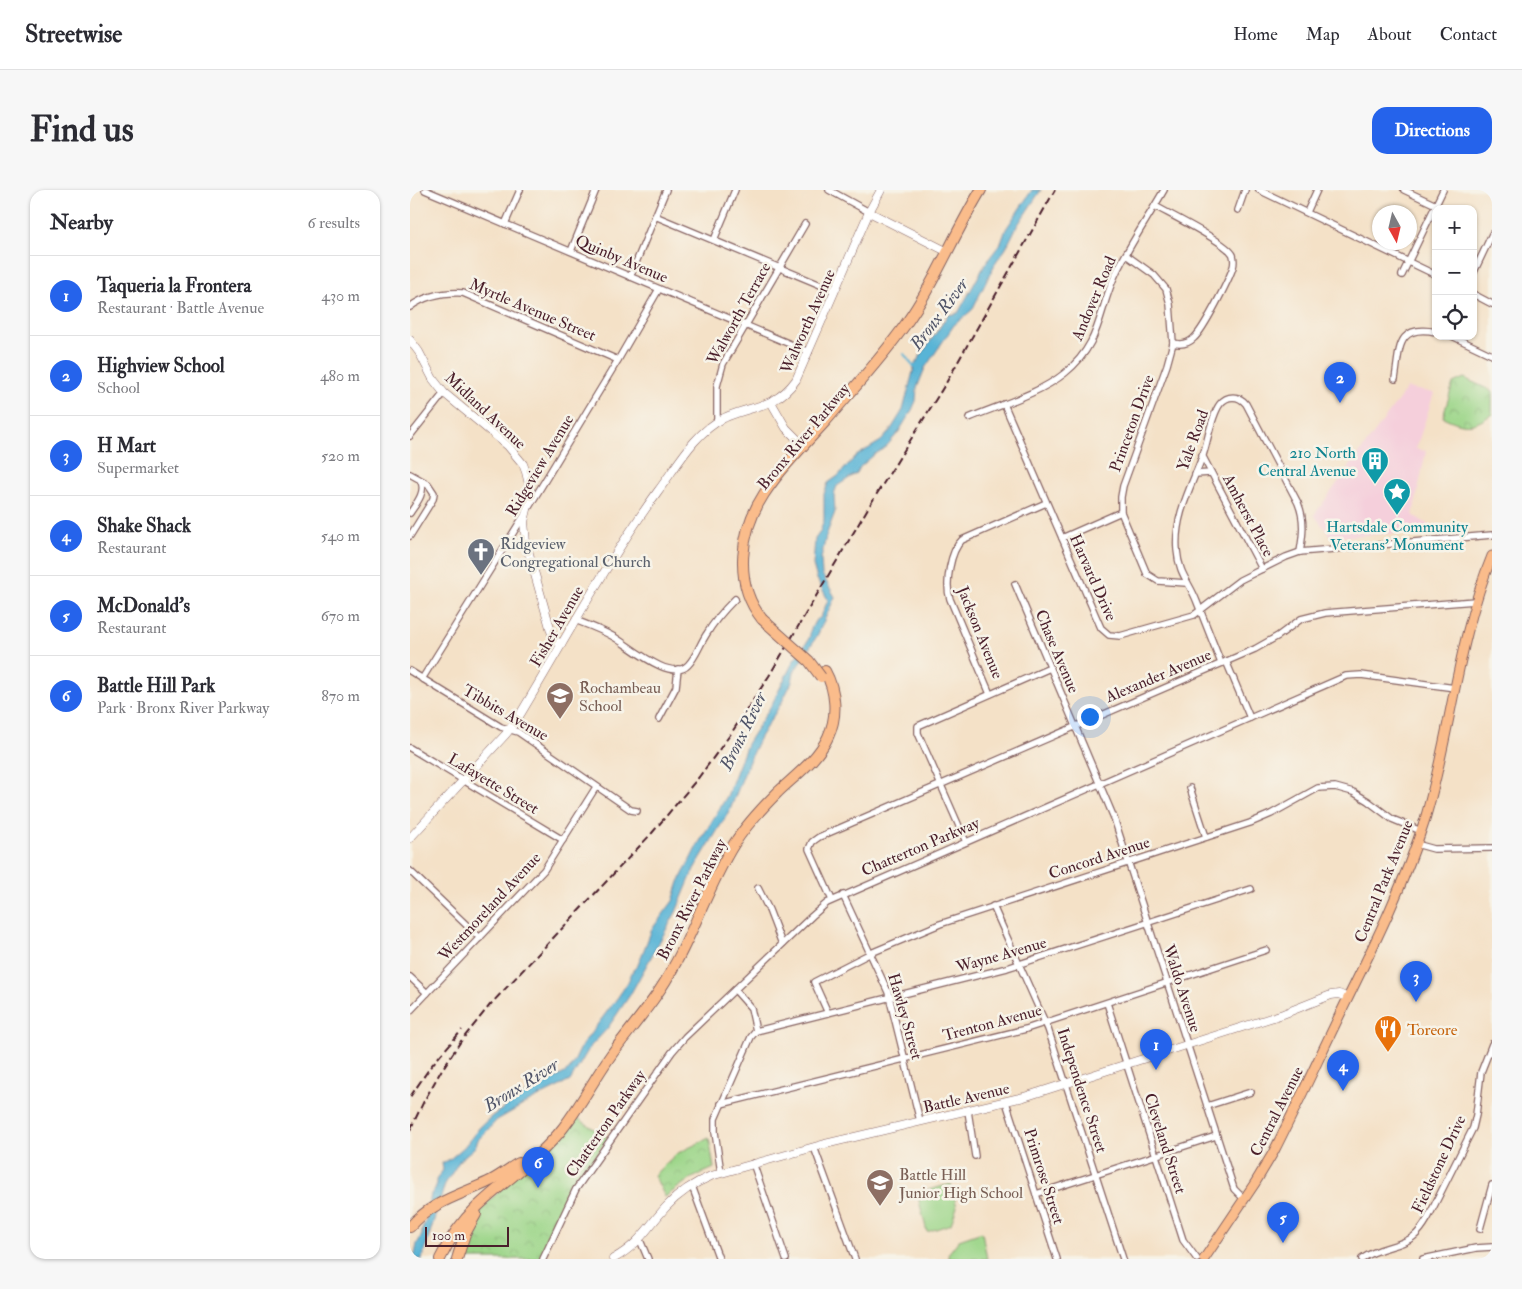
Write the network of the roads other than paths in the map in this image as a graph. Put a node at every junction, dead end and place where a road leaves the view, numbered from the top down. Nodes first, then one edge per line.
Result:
1 (425, 190) edge
2 (520, 190) edge
3 (596, 190) edge
4 (666, 190) edge
5 (734, 190) edge
6 (829, 190) edge
7 (881, 190) edge
8 (982, 190) edge
9 (989, 190) edge
10 (1164, 190) edge
11 (1245, 190) edge
12 (1259, 190) edge
13 (1317, 190) edge
14 (1404, 190) edge
15 (1443, 190) edge
16 (441, 193) edge
17 (1436, 205) joint
18 (1155, 206) junction
19 (1238, 210) dead end
20 (869, 212) junction
21 (1307, 212) junction
22 (1432, 213) edge
23 (655, 216) junction
24 (505, 224) junction
25 (804, 224) dead end
26 (1492, 234) edge
27 (714, 240) junction
28 (571, 251) junction
29 (951, 253) junction
30 (1126, 255) junction
31 (1409, 262) junction
32 (1477, 266) edge
33 (779, 267) junction
34 (1432, 274) edge
35 (1402, 275) dead end
36 (630, 277) junction
37 (659, 289) junction
38 (835, 291) junction
39 (1475, 295) edge
40 (1492, 304) edge
41 (410, 307) edge
42 (746, 325) junction
43 (1432, 332) edge
44 (410, 340) edge
45 (1460, 340) edge
46 (1173, 343) junction
47 (809, 352) junction
48 (1492, 355) edge
49 (618, 360) junction
50 (1395, 379) dead end
51 (444, 393) junction
52 (771, 402) junction
53 (1004, 404) junction
54 (969, 418) dead end
55 (718, 422) junction
56 (410, 436) edge
57 (804, 446) junction
58 (1202, 456) junction
59 (1211, 473) junction
60 (410, 474) edge
61 (1195, 474) junction
62 (421, 482) junction
63 (1046, 503) junction
64 (528, 510) junction
65 (1121, 512) junction
66 (410, 513) edge
67 (1492, 535) edge
68 (410, 536) edge
69 (1062, 538) junction
70 (1300, 552) junction
71 (1492, 556) edge
72 (1262, 569) junction
73 (1186, 583) junction
74 (1015, 584) dead end
75 (735, 599) dead end
76 (1475, 601) junction
77 (1200, 611) junction
78 (764, 617) junction
79 (575, 620) junction
80 (561, 645) junction
81 (1223, 662) junction
82 (1050, 668) junction
83 (678, 669) junction
84 (410, 671) edge
85 (823, 674) junction
86 (422, 679) junction
87 (1455, 688) junction
88 (990, 694) junction
89 (1250, 718) junction
90 (659, 719) dead end
91 (1074, 726) junction
92 (510, 730) junction
93 (410, 748) edge
94 (463, 780) junction
95 (1099, 784) junction
96 (941, 785) junction
97 (596, 787) junction
98 (1190, 788) dead end
99 (636, 811) dead end
100 (1421, 831) junction
101 (1206, 837) junction
102 (410, 838) edge
103 (563, 840) junction
104 (966, 842) junction
105 (1416, 844) junction
106 (1492, 848) edge
107 (1128, 862) junction
108 (410, 871) edge
109 (758, 888) dead end
110 (1251, 889) dead end
111 (843, 895) junction
112 (832, 900) junction
113 (993, 906) junction
114 (1147, 922) junction
115 (480, 938) junction
116 (782, 944) junction
117 (1266, 950) dead end
118 (871, 953) junction
119 (1020, 964) junction
120 (1362, 970) joint
121 (410, 977) edge
122 (1167, 983) junction
123 (735, 990) junction
124 (427, 993) junction
125 (890, 997) junction
126 (1348, 998) junction
127 (1108, 1003) junction
128 (410, 1011) edge
129 (828, 1013) junction
130 (1046, 1022) junction
131 (756, 1031) junction
132 (1492, 1044) edge
133 (1187, 1045) junction
134 (905, 1060) junction
135 (1127, 1065) junction
136 (1067, 1084) junction
137 (1251, 1092) dead end
138 (1006, 1102) junction
139 (721, 1104) junction
140 (1207, 1106) junction
141 (968, 1111) junction
142 (920, 1121) junction
143 (1216, 1136) junction
144 (814, 1147) junction
145 (1157, 1155) junction
146 (975, 1156) dead end
147 (518, 1163) junction
148 (753, 1164) junction
149 (721, 1173) junction
150 (1096, 1175) junction
151 (1492, 1185) edge
152 (692, 1186) junction
153 (496, 1191) junction
154 (1036, 1194) junction
155 (1244, 1199) junction
156 (410, 1227) edge
157 (1480, 1229) dead end
158 (640, 1240) junction
159 (1492, 1246) edge
160 (1452, 1256) edge
161 (434, 1259) edge
162 (440, 1259) edge
163 (457, 1259) edge
164 (543, 1259) edge
165 (613, 1259) edge
166 (648, 1259) edge
167 (719, 1259) edge
168 (786, 1259) edge
169 (855, 1259) edge
170 (1057, 1259) edge
171 (1123, 1259) edge
172 (1197, 1259) edge
173 (1204, 1259) edge
174 (1362, 1259) edge
175 (1423, 1259) edge

1 - 16 street, Quinby Avenue
2 - 24 street
3 - 28 street
4 - 23 street
5 - 27 street
6 - 20 street
7 - 20 street, Walworth Avenue
8 - 29 highway, Bronx River Parkway
9 - 29 highway, Bronx River Parkway
10 - 18 street, Andover Road
11 - 19 street
12 - 21 street
13 - 21 street
14 - 17 street
15 - 17 street
16 - 24 street, Quinby Avenue
18 - 30 street, Andover Road
18 - 46 street
20 - 29 street
20 - 38 street, Walworth Avenue
21 - 31 street
22 - 31 street
23 - 27 street
23 - 36 street
24 - 28 street, Quinby Avenue
25 - 33 street, Walworth Terrace
26 - 32 street
27 - 33 street
28 - 36 street, Quinby Avenue
29 - 57 highway, Bronx River Parkway
29 - 78 highway, Bronx River Parkway
30 - 46 street, Princeton Drive
30 - 53 street, Andover Road
31 - 34 street
31 - 35 street
33 - 38 street
33 - 42 street, Walworth Terrace
36 - 37 street, Quinby Avenue
37 - 42 street, Quinby Avenue
37 - 49 street, Ridgeview Avenue
38 - 47 street, Walworth Avenue
39 - 40 street
41 - 49 street, Myrtle Avenue Street
42 - 47 street, Quinby Avenue
42 - 55 street, Walworth Terrace
43 - 50 street
44 - 51 street, Midland Avenue
45 - 48 street
46 - 65 street, Princeton Drive
47 - 52 street, Walworth Avenue
49 - 64 street, Ridgeview Avenue
51 - 56 street
51 - 64 street, Midland Avenue
52 - 55 street, Walworth Avenue
52 - 57 street
53 - 54 street, Andover Road
53 - 63 street, Harvard Drive
55 - 79 street, Fisher Avenue
57 - 78 highway, Bronx River Parkway
58 - 59 street, Amherst Place
58 - 61 street, Yale Road
58 - 70 street, Yale Road
59 - 61 street, Amherst Place
59 - 72 street, Amherst Place
60 - 62 street
61 - 73 street, Yale Road
62 - 66 street
62 - 68 street
63 - 69 street, Harvard Drive
63 - 88 street, Jackson Avenue
64 - 80 street, Midland Avenue
64 - 86 street, Ridgeview Avenue
65 - 69 street
65 - 73 street, Princeton Drive
67 - 70 street, Harvard Drive
69 - 77 street, Harvard Drive
70 - 72 street, Harvard Drive
71 - 76 main road
72 - 77 street, Harvard Drive
73 - 77 street, Yale Road
74 - 82 street, Chase Avenue
75 - 83 street
76 - 81 street, Alexander Avenue
76 - 87 main road, Central Park Avenue
77 - 81 street, Yale Road
78 - 85 highway, Bronx River Parkway, bridge
79 - 80 street, Fisher Avenue
79 - 83 street
80 - 92 street, Fisher Avenue
81 - 89 street, Yale Road
81 - 91 street, Alexander Avenue
82 - 88 street
82 - 91 street, Chase Avenue
83 - 90 street
84 - 86 street, Tibbits Avenue
85 - 147 highway, Bronx River Parkway
85 - 153 highway, Bronx River Parkway
86 - 92 street, Tibbits Avenue
87 - 89 street, Chatterton Parkway
87 - 100 main road, Central Park Avenue
88 - 96 street
89 - 95 street, Chatterton Parkway
91 - 95 street, Chase Avenue
91 - 96 street, Alexander Avenue
92 - 94 street, Fisher Avenue
92 - 97 street, Tibbits Avenue
93 - 94 street, Lafayette Street
94 - 102 street, Fisher Avenue
94 - 103 street, Lafayette Street
95 - 104 street, Chatterton Parkway
95 - 107 street, Waldo Avenue
96 - 104 street
96 - 112 street, Alexander Avenue
97 - 99 street, Tibbits Avenue
97 - 103 street, Westmoreland Avenue
98 - 101 street
100 - 101 street, Concord Avenue
100 - 105 main road, Central Park Avenue
101 - 107 street, Concord Avenue
103 - 115 street, Westmoreland Avenue
104 - 111 street, Chatterton Parkway
105 - 106 street
105 - 120 main road, Central Park Avenue
107 - 113 street, Concord Avenue
107 - 114 street, Waldo Avenue
108 - 115 street
109 - 116 street
110 - 114 street, Wayne Avenue
111 - 112 street, Chatterton Parkway
111 - 118 street, Hawley Street
112 - 116 street, Chatterton Parkway
113 - 118 street, Concord Avenue
113 - 119 street, Independence Street
114 - 119 street, Wayne Avenue
114 - 122 street, Waldo Avenue
115 - 124 street, Westmoreland Avenue
116 - 123 street, Chatterton Parkway
117 - 122 street, Trenton Avenue
118 - 125 street, Hawley Street
118 - 129 street, Concord Avenue
119 - 125 street, Wayne Avenue
119 - 130 street, Independence Street
120 - 126 main road, Central Avenue
121 - 124 street
122 - 127 street, Trenton Avenue
122 - 133 street, Waldo Avenue
123 - 131 street
123 - 164 street, Chatterton Parkway
124 - 128 street, Westmoreland Avenue
125 - 129 street, Wayne Avenue
125 - 134 street, Hawley Street
126 - 133 street, Battle Avenue
126 - 155 main road, Central Avenue
127 - 130 street, Trenton Avenue
127 - 135 street, Cleveland Street
129 - 131 street, Wayne Avenue
130 - 134 street, Trenton Avenue
130 - 136 street, Independence Street
131 - 139 street
132 - 174 street, Fieldstone Drive
133 - 135 street, Battle Avenue
133 - 140 street, Waldo Avenue
134 - 139 street, Trenton Avenue
134 - 142 street, Hawley Street
135 - 136 street, Battle Avenue
135 - 145 street, Cleveland Street
136 - 138 street, Battle Avenue
136 - 150 street, Independence Street
137 - 140 street
138 - 141 street, Battle Avenue
138 - 154 street, Primrose Street
139 - 149 street
140 - 143 street, Waldo Avenue
141 - 142 street, Battle Avenue
141 - 146 street
142 - 144 street, Battle Avenue
143 - 145 street
143 - 155 street, Waldo Avenue
144 - 148 street, Battle Avenue
144 - 169 street
145 - 150 street
145 - 172 street, Cleveland Street
147 - 156 highway
147 - 161 highway, Bronx River Parkway
148 - 149 street, Battle Avenue
148 - 168 street
149 - 152 street, Battle Avenue
150 - 154 street
150 - 171 street, Independence Street
151 - 157 street
152 - 158 street, Battle Avenue
152 - 167 street
153 - 162 highway, Bronx River Parkway
153 - 163 highway
154 - 170 street, Primrose Street
155 - 173 main road, Central Avenue
158 - 165 street, Battle Avenue
158 - 166 street
159 - 160 street
160 - 175 street

